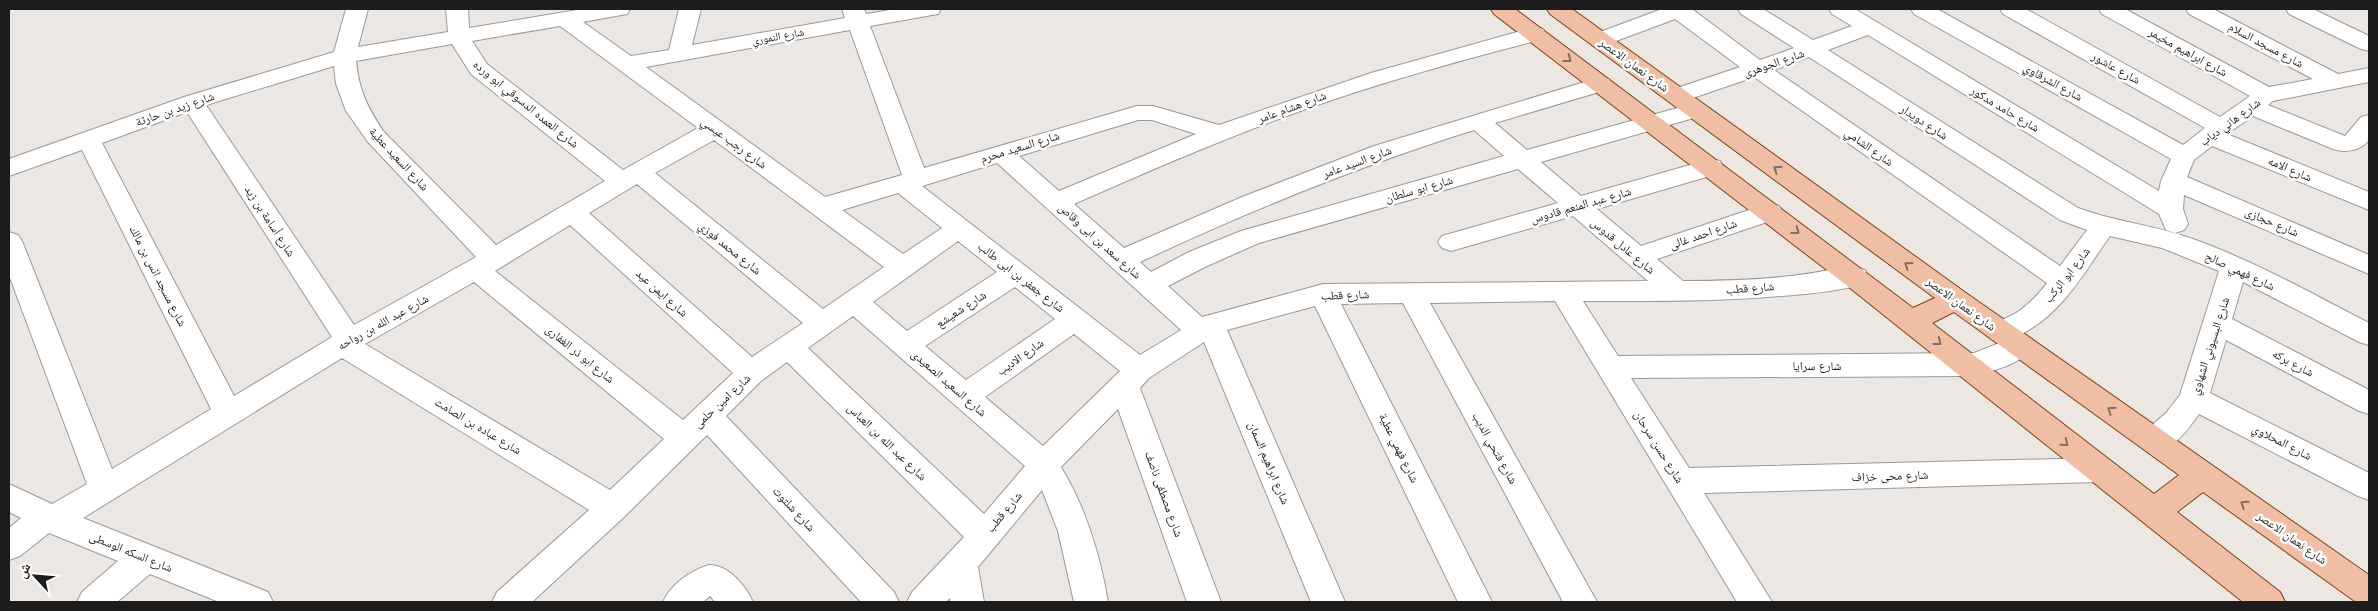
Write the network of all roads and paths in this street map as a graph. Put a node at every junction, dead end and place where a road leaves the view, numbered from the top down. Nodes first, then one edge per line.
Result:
1 (357, 9) edge
2 (456, 9) edge
3 (619, 9) edge
4 (690, 9) edge
5 (930, 9) edge
6 (1502, 9) edge
7 (1558, 9) edge
8 (1749, 9) edge
9 (1840, 9) edge
10 (1922, 9) edge
11 (2011, 9) edge
12 (2110, 9) edge
13 (2197, 9) edge
14 (2297, 9) edge
15 (1679, 10) edge
16 (855, 15) edge
17 (564, 18) junction
18 (1869, 27) junction
19 (1535, 34) junction
20 (2364, 35) edge
21 (458, 36) junction
22 (1600, 40) junction
23 (1812, 50) junction
24 (679, 54) junction
25 (344, 56) junction
26 (626, 64) junction
27 (1757, 70) junction
28 (2369, 76) edge
29 (2341, 81) junction
30 (1601, 84) junction
31 (2369, 88) edge
32 (2258, 100) junction
33 (192, 102) junction
34 (1686, 103) junction
35 (1479, 122) junction
36 (1652, 122) junction
37 (2369, 122) edge
38 (715, 129) junction
39 (2216, 131) junction
40 (1219, 133) junction
41 (88, 139) junction
42 (1001, 153) junction
43 (2184, 156) junction
44 (1522, 160) junction
45 (1711, 167) junction
46 (9, 168) edge
47 (630, 177) junction
48 (2173, 180) junction
49 (909, 181) junction
50 (1056, 202) junction
51 (2369, 202) edge
52 (1576, 206) junction
53 (822, 208) junction
54 (2170, 209) junction
55 (1770, 212) junction
56 (573, 213) junction
57 (2103, 227) junction
58 (959, 228) junction
59 (9, 241) edge
60 (1451, 242) dead end
61 (2182, 245) junction
62 (1636, 257) junction
63 (1120, 260) junction
64 (485, 264) junction
65 (2369, 265) edge
66 (903, 267) junction
67 (2234, 267) junction
68 (1016, 273) junction
69 (1855, 277) junction
70 (2064, 282) junction
71 (1148, 285) junction
72 (1677, 291) junction
73 (1563, 292) junction
74 (1411, 293) junction
75 (1323, 294) junction
76 (1956, 300) junction
77 (854, 301) junction
78 (1075, 319) junction
79 (1911, 321) junction
80 (822, 324) junction
81 (2218, 324) junction
82 (1205, 327) junction
83 (2369, 335) edge
84 (2010, 339) junction
85 (346, 342) junction
86 (906, 345) junction
87 (789, 347) junction
88 (1967, 365) junction
89 (1610, 367) junction
90 (751, 373) junction
91 (1132, 378) junction
92 (965, 396) junction
93 (2194, 398) junction
94 (2369, 403) edge
95 (228, 413) junction
96 (707, 416) junction
97 (684, 438) junction
98 (2155, 440) junction
99 (1044, 465) junction
100 (2099, 470) junction
101 (2203, 474) junction
102 (1680, 481) junction
103 (2369, 487) edge
104 (104, 488) junction
105 (9, 497) edge
106 (613, 508) junction
107 (2153, 513) junction
108 (50, 518) junction
109 (985, 536) junction
110 (9, 546) edge
111 (145, 558) junction
112 (961, 564) junction
113 (2369, 593) edge
114 (245, 601) edge
115 (94, 602) edge
116 (509, 602) edge
117 (680, 602) edge
118 (736, 602) edge
119 (882, 602) edge
120 (924, 602) edge
121 (967, 602) edge
122 (1092, 602) edge
123 (1204, 602) edge
124 (1328, 602) edge
125 (1475, 602) edge
126 (1580, 602) edge
127 (1755, 602) edge
128 (2268, 602) edge

1 - 25 street, شارع السعيد عطية
2 - 21 street, شارع العمده الدسوقي ابو ورده
3 - 17 street, شارع زيد بن حارثة
4 - 24 street
5 - 16 street, شارع النموري
6 - 19 main road
7 - 22 main road, شارع نعمان الاعصر
8 - 23 street, شارع دويدار
9 - 18 street, شارع حامد مدكور
10 - 43 street, شارع الشرقاوي
11 - 39 street, شارع عاشور
12 - 32 street, شارع ابراهيم مخيمر
13 - 29 street, شارع مسجد السلام
14 - 20 street
15 - 22 street
15 - 27 street, شارع الشامي
16 - 24 street, شارع النموري
16 - 49 street
17 - 21 street, شارع زيد بن حارثة
17 - 26 street, شارع رجب عيسي
18 - 23 street, شارع الجوهرى
18 - 54 street, شارع حامد مدكور
19 -> 30 main road
19 - 40 street, شارع هشام عامر
21 - 25 street, شارع زيد بن حارثة
21 - 47 street, شارع العمده الدسوقي ابو ورده
22 - 34 main road, شارع نعمان الاعصر
23 - 27 street, شارع الجوهرى
23 - 57 street, شارع دويدار
24 - 26 street, شارع النموري
25 - 33 street, شارع زيد بن حارثة
25 - 64 street, شارع السعيد عطية
26 - 38 street, شارع رجب عيسي
27 - 34 street, شارع الجوهرى
27 - 70 street, شارع الشامي
28 - 29 street, شارع هاني دياب
29 - 31 street, شارع مسجد السلام
29 - 32 street, شارع هاني دياب
30 - 35 street, شارع السيد عامر
30 - 36 main road
32 - 37 street, شارع ابراهيم مخيمر
32 - 39 street, شارع هاني دياب
33 - 41 street, شارع زيد بن حارثة
33 - 85 street, شارع أسامة بن زيد
34 - 36 street, شارع ابو سلطان
76 -> 34 main road, شارع نعمان الاعصر
35 - 44 street, شارع عادل قدوس
35 - 63 street, شارع السيد عامر
36 - 44 street, شارع ابو سلطان
36 - 45 main road
38 - 47 street, شارع عبد الله بن رواحه
38 - 53 street, شارع رجب عيسي
39 - 43 street, شارع هاني دياب
39 - 51 street, شارع الامه
40 - 42 street, شارع السعيد محرم
40 - 50 street, شارع هشام عامر
41 - 46 street, شارع زيد بن حارثة
41 - 95 street, شارع مسجد انس بن مالك
42 - 49 street, شارع السعيد محرم
42 - 50 street, شارع سعد بن ابى وقاص
43 - 48 street, شارع هاني دياب
44 - 52 street, شارع عادل قدوس
44 - 71 street, شارع ابو سلطان
45 - 52 street, شارع عبد المنعم قادوس
45 - 55 main road
47 - 56 street, شارع عبد الله بن رواحه
47 - 80 street, شارع محمد فوزي
48 - 54 street, شارع هاني دياب
48 - 65 street, شارع حجازى
49 - 53 street, شارع السعيد محرم
49 - 58 street, شارع جعفر بن ابى طالب
50 - 63 street, شارع سعد بن ابى وقاص
52 - 60 street, شارع عبد المنعم قادوس
52 - 62 street, شارع عادل قدوس
53 - 66 street, شارع رجب عيسي
54 - 61 street, شارع هاني دياب
55 - 62 street, شارع احمد غالى
55 -> 69 main road
56 - 64 street, شارع عبد الله بن رواحه
56 - 90 street, شارع ايمن عيد
57 - 61 street, شارع فهمي صالح
57 - 70 street, شارع ابو الركب
58 - 66 street, شارع امين حلمى
58 - 68 street, شارع جعفر بن ابى طالب
59 - 104 street
61 - 67 street, شارع فهمي صالح
62 - 72 street, شارع عادل قدوس
63 - 71 street, شارع سعد بن ابى وقاص
64 - 85 street, شارع عبد الله بن رواحه
64 - 97 street, شارع ابو ذر الغفارى
66 - 77 street, شارع امين حلمى
67 - 81 street, شارع البسيوني الشهاوي
67 - 83 street, شارع فهمي صالح
68 - 78 street, شارع جعفر بن ابى طالب
68 - 86 street, شارع شعيشع
69 - 72 street, شارع قطب
69 - 79 main road
70 - 84 street, شارع ابو الركب
71 - 82 street, شارع سعد بن ابى وقاص
72 - 73 street, شارع قطب
73 - 74 street, شارع قطب
73 - 89 street, شارع حسن سرحان
74 - 75 street, شارع قطب
74 - 126 street, شارع فتحي الديب
75 - 82 street, شارع قطب
75 - 125 street, شارع فهمي عطية
76 - 79 main road
76 - 84 main road, شارع نعمان الاعصر
77 - 80 street, شارع امين حلمى
77 - 86 street, شارع السعيد الصعيدى
78 - 91 street, شارع جعفر بن ابى طالب
78 - 92 street, شارع الاديب
79 -> 88 main road
80 - 87 street, شارع امين حلمى
81 - 93 street, شارع البسيوني الشهاوي
81 - 94 street, شارع بركه
82 - 91 street, شارع قطب
82 - 124 street, شارع ابراهيم السمان
84 - 88 street, شارع سرايا
98 -> 84 main road, شارع نعمان الاعصر
85 - 95 street, شارع عبد الله بن رواحه
85 - 106 street, شارع عباده بن الصامت
86 - 92 street, شارع السعيد الصعيدى
87 - 90 street, شارع امين حلمى
87 - 109 street, شارع عبد الله بن العباس
88 - 89 street, شارع سرايا
88 -> 100 main road
89 - 102 street, شارع حسن سرحان
90 - 96 street, شارع امين حلمى
91 - 99 street, شارع قطب
91 - 123 street, شارع مصطفى ناصف
92 - 99 street, شارع السعيد الصعيدى
93 - 98 street, شارع البسيوني الشهاوي
93 - 103 street, شارع المحلاوي
95 - 104 street, شارع عبد الله بن رواحه
96 - 97 street, شارع امين حلمى
96 - 119 street, شارع شلتوت
97 - 106 street, شارع امين حلمى
98 - 101 main road, شارع نعمان الاعصر
99 - 109 street, شارع قطب
99 - 122 street, شارع السعيد الصعيدى
100 - 102 street, شارع محى خزاف
100 - 107 main road
101 - 107 main road
113 -> 101 main road, شارع نعمان الاعصر
102 - 127 street, شارع حسن سرحان
104 - 108 street, شارع عبد الله بن رواحه
105 - 108 street, شارع السكه الوسطى
106 - 116 street, شارع امين حلمى
107 - 128 main road
108 - 110 street, شارع عبد الله بن رواحه
108 - 111 street, شارع السكه الوسطى
109 - 112 street, شارع قطب
111 - 114 street, شارع السكه الوسطى
111 - 115 street
112 - 120 street, شارع قطب
112 - 121 street
117 - 118 street

